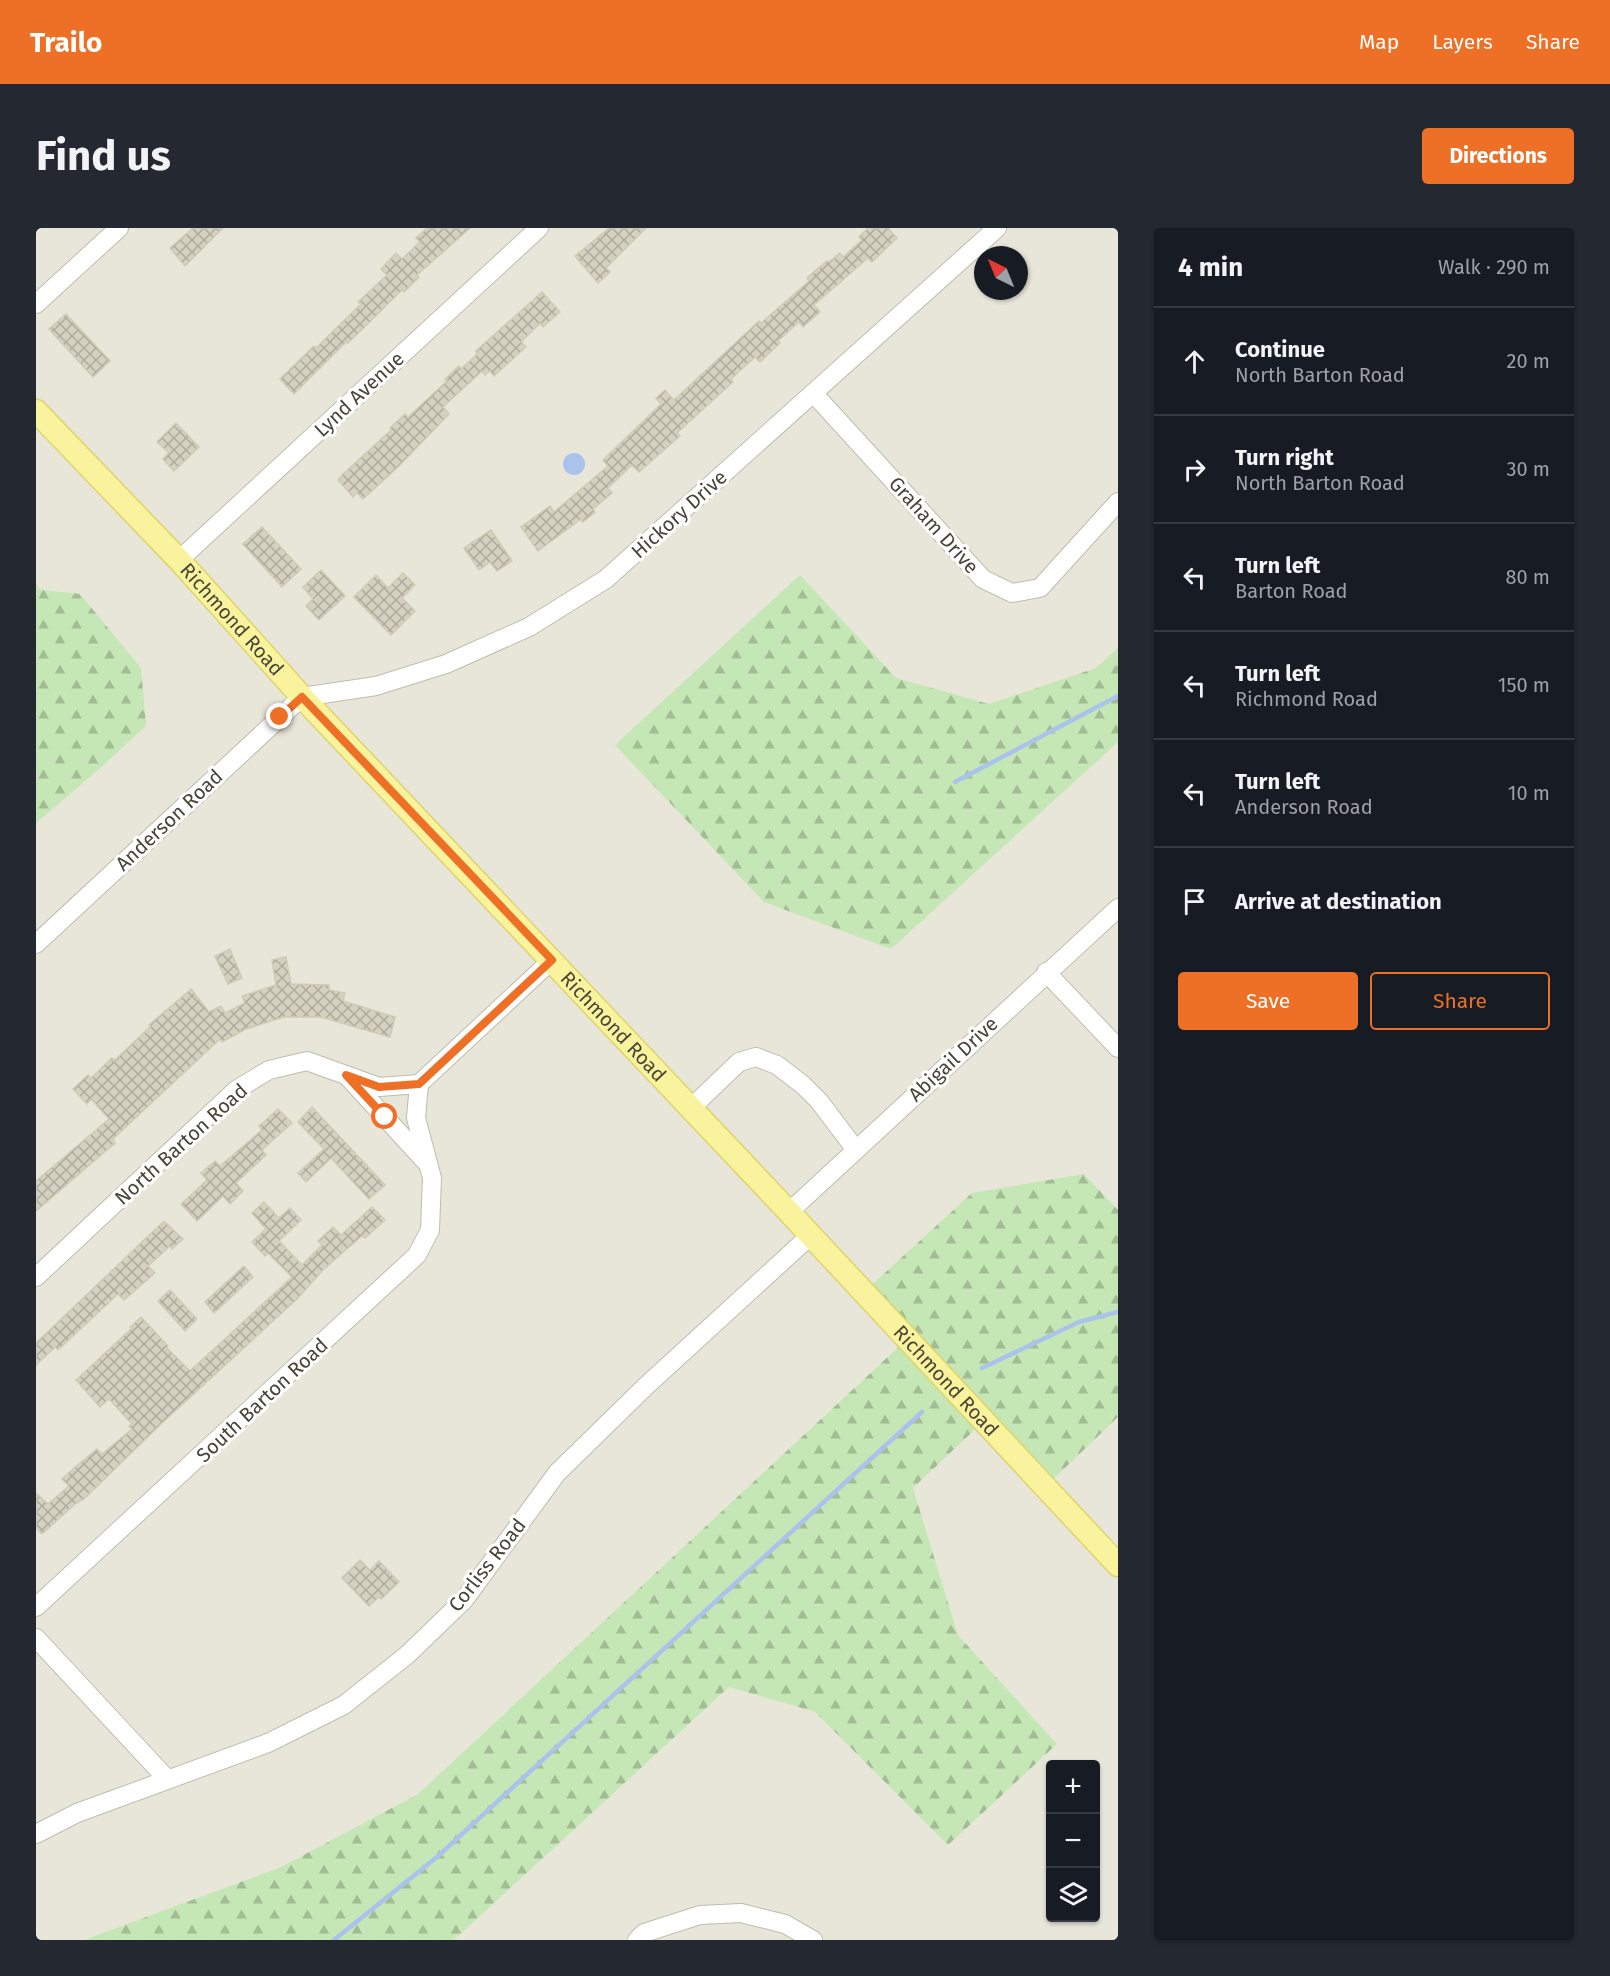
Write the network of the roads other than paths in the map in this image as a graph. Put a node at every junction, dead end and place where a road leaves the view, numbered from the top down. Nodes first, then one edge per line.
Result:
1 (119, 228) edge
2 (539, 228) edge
3 (997, 228) edge
4 (36, 304) edge
5 (814, 394) junction
6 (36, 411) edge
7 (1118, 502) edge
8 (178, 560) junction
9 (302, 697) junction
10 (1118, 908) edge
11 (36, 944) edge
12 (552, 960) junction
13 (1046, 972) junction
14 (1118, 1048) edge
15 (346, 1075) junction
16 (419, 1084) junction
17 (691, 1108) junction
18 (856, 1150) junction
19 (428, 1164) junction
20 (789, 1212) junction
21 (811, 1235) junction
22 (36, 1277) edge
23 (1118, 1565) edge
24 (36, 1607) edge
25 (36, 1638) edge
26 (167, 1779) junction
27 (36, 1834) edge
28 (637, 1940) edge
29 (813, 1940) edge

1 - 4 street
2 - 8 street, Lynd Avenue
3 - 5 street, Hickory Drive
5 - 7 street, Graham Drive
5 - 9 street, Hickory Drive
6 - 8 main road, Richmond Road
8 - 9 main road, Richmond Road
9 - 11 street, Anderson Road
9 - 12 main road, Richmond Road
10 - 13 street, Abigail Drive
12 - 16 street
12 - 17 main road, Richmond Road
13 - 14 street
13 - 18 street, Abigail Drive
15 - 16 street, North Barton Road
15 - 19 street, North Barton Road
15 - 22 street, North Barton Road
16 - 19 street, South Barton Road
17 - 18 street
17 - 20 main road, Richmond Road
18 - 20 street, Abigail Drive
19 - 24 street, South Barton Road
20 - 21 main road, Richmond Road
21 - 23 main road, Richmond Road
21 - 26 street, Corliss Road
25 - 26 street
26 - 27 street, Corliss Road
28 - 29 street

